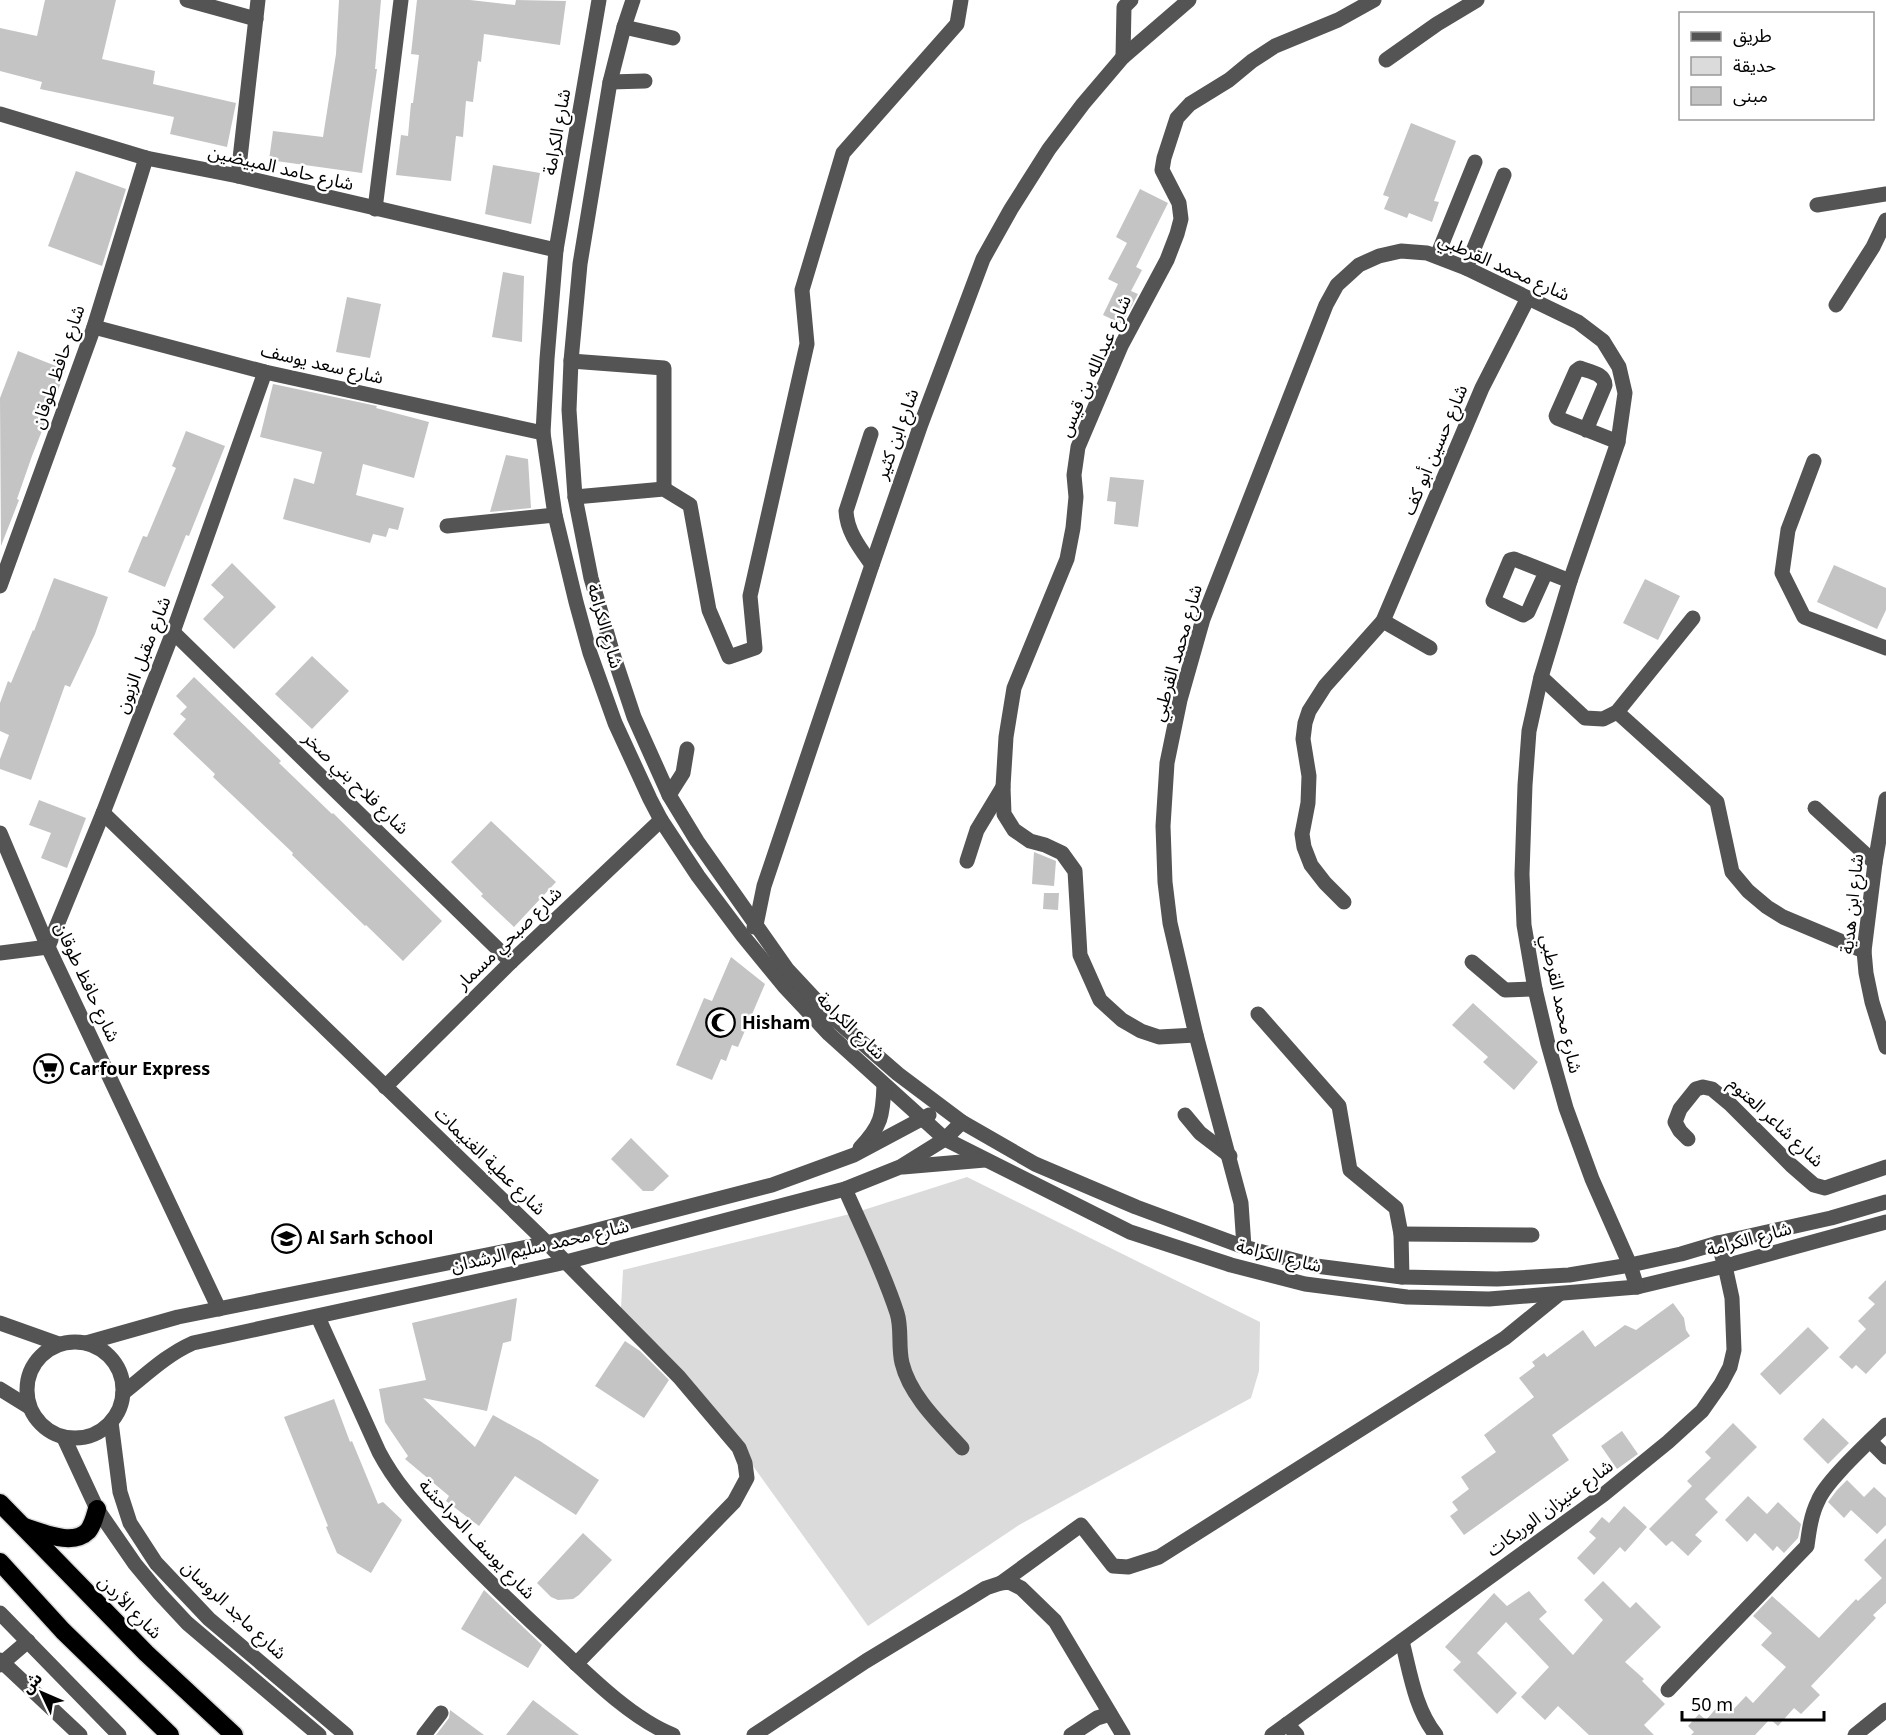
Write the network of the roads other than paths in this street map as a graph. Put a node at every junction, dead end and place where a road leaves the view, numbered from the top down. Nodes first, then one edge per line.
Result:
1 (187, 0) edge
2 (258, 0) edge
3 (401, 0) edge
4 (599, 0) edge
5 (633, 0) edge
6 (961, 0) edge
7 (1131, 0) edge
8 (1189, 0) edge
9 (1374, 0) edge
10 (1477, 0) edge
11 (256, 19) junction
12 (624, 27) junction
13 (673, 38) dead end
14 (1124, 57) junction
15 (1386, 60) dead end
16 (645, 81) dead end
17 (610, 82) junction
18 (0, 114) edge
19 (146, 158) junction
20 (1475, 162) dead end
21 (1504, 175) dead end
22 (238, 176) junction
23 (1886, 194) edge
24 (1817, 205) dead end
25 (375, 209) junction
26 (1886, 220) edge
27 (556, 250) junction
28 (1437, 256) junction
29 (1466, 268) junction
30 (1528, 298) junction
31 (1836, 305) dead end
32 (94, 327) junction
33 (570, 361) junction
34 (265, 372) junction
35 (1586, 430) dead end
36 (543, 433) junction
37 (871, 434) dead end
38 (1618, 442) junction
39 (1814, 461) dead end
40 (664, 489) junction
41 (575, 497) junction
42 (555, 514) junction
43 (447, 526) dead end
44 (872, 565) junction
45 (1546, 572) dead end
46 (1570, 581) junction
47 (0, 586) edge
48 (1693, 618) dead end
49 (1383, 621) junction
50 (173, 632) junction
51 (1430, 648) dead end
52 (1886, 648) edge
53 (1541, 677) junction
54 (1617, 712) junction
55 (687, 749) dead end
56 (1003, 787) junction
57 (669, 795) junction
58 (1886, 799) edge
59 (1815, 808) dead end
60 (103, 813) junction
61 (661, 820) junction
62 (0, 833) edge
63 (967, 861) dead end
64 (1875, 863) junction
65 (1344, 902) dead end
66 (756, 925) junction
67 (743, 936) junction
68 (48, 947) junction
69 (1864, 951) junction
70 (0, 953) edge
71 (511, 962) junction
72 (1472, 962) dead end
73 (1535, 989) junction
74 (1258, 1014) dead end
75 (1196, 1035) junction
76 (1886, 1047) edge
77 (884, 1085) junction
78 (385, 1087) junction
79 (941, 1107) junction
80 (1185, 1115) dead end
81 (922, 1119) junction
82 (962, 1122) junction
83 (945, 1139) junction
84 (1688, 1139) dead end
85 (854, 1155) junction
86 (1230, 1156) junction
87 (985, 1160) junction
88 (900, 1167) junction
89 (1886, 1167) edge
90 (845, 1189) junction
91 (1886, 1202) edge
92 (1886, 1222) edge
93 (1401, 1234) junction
94 (1532, 1235) dead end
95 (547, 1243) junction
96 (1718, 1243) junction
97 (1245, 1247) junction
98 (566, 1262) junction
99 (1630, 1265) junction
100 (1725, 1266) junction
101 (1402, 1277) junction
102 (1637, 1287) junction
103 (1558, 1295) junction
104 (219, 1309) junction
105 (318, 1317) junction
106 (0, 1323) edge
107 (86, 1343) junction
108 (59, 1344) junction
109 (0, 1389) edge
110 (123, 1393) junction
111 (29, 1407) junction
112 (111, 1422) junction
113 (1886, 1425) edge
114 (64, 1438) junction
115 (1870, 1441) junction
116 (962, 1449) dead end
117 (1886, 1457) edge
118 (0, 1503) edge
119 (97, 1509) junction
120 (22, 1526) junction
121 (0, 1562) edge
122 (1001, 1583) junction
123 (0, 1613) edge
124 (28, 1641) junction
125 (1402, 1641) junction
126 (1, 1663) edge
127 (576, 1664) junction
128 (1668, 1690) dead end
129 (1886, 1710) edge
130 (441, 1713) dead end
131 (1110, 1714) junction
132 (1292, 1730) edge
133 (80, 1735) edge
134 (119, 1735) edge
135 (170, 1735) edge
136 (234, 1735) edge
137 (319, 1735) edge
138 (346, 1735) edge
139 (424, 1735) edge
140 (673, 1735) edge
141 (754, 1735) edge
142 (1071, 1735) edge
143 (1123, 1735) edge
144 (1272, 1735) edge
145 (1436, 1735) edge
146 (1855, 1735) edge

1 - 11 street
2 - 11 street
3 - 25 street
4 - 27 street, شارع الكرامة
5 - 12 street, شارع الكرامة
6 - 40 street
7 - 14 street
8 - 14 street, شارع ابن كثير
9 - 56 street, شارع عبدالله بن قيس
10 - 15 street
11 - 22 street
12 - 13 street
12 - 17 street, شارع الكرامة
14 - 44 street, شارع ابن كثير
16 - 17 street
17 - 33 street, شارع الكرامة
18 - 19 street, شارع حامد المبيضين
19 - 22 street, شارع حامد المبيضين
19 - 32 street, شارع حافظ طوقان
20 - 28 street
21 - 29 street
22 - 25 street, شارع حامد المبيضين
23 - 24 street
25 - 27 street, شارع حامد المبيضين
26 - 31 street
27 - 36 street, شارع الكرامة
28 - 29 street, شارع محمد القرطبي
28 - 75 street, شارع محمد القرطبي
29 - 30 street, شارع محمد القرطبي
30 - 38 street, شارع محمد القرطبي
30 - 49 street, شارع حسين أبو كف
32 - 34 street, شارع سعد يوسف
32 - 47 street, شارع حافظ طوقان
33 - 40 street
33 - 41 street, شارع الكرامة
34 - 36 street, شارع سعد يوسف
34 - 50 street, شارع مقبل الزبون
35 - 38 street
36 - 42 street, شارع الكرامة
37 - 44 street
38 - 46 street, شارع محمد القرطبي
39 - 52 street
40 - 41 street
41 - 57 street, شارع الكرامة
42 - 43 street
42 - 61 street, شارع الكرامة
44 - 66 street, شارع ابن كثير
45 - 46 street
46 - 53 street, شارع محمد القرطبي
48 - 54 street
49 - 51 street
49 - 65 street, شارع حسين أبو كف
50 - 60 street, شارع مقبل الزبون
50 - 71 street, شارع فلاح بني صخر
53 - 54 street
53 - 73 street, شارع محمد القرطبي
54 - 69 street
55 - 57 street
56 - 63 street
56 - 75 street, شارع عبدالله بن قيس
57 - 66 street, شارع الكرامة
58 - 64 street, شارع ابن هدية
59 - 64 street
60 - 68 street, شارع مقبل الزبون
60 - 78 street, شارع عطية الغنيمات
61 - 67 street, شارع الكرامة
61 - 71 street, شارع صبحي مسمار
62 - 68 street, شارع حافظ طوقان
64 - 69 street, شارع ابن هدية
66 - 67 street
66 - 79 street, شارع الكرامة
67 - 77 street, شارع الكرامة
68 - 70 street
68 - 104 street, شارع حافظ طوقان
69 - 76 street, شارع ابن هدية
71 - 78 street, شارع صبحي مسمار
72 - 73 street
73 - 99 street, شارع محمد القرطبي
74 - 93 street
75 - 86 street, شارع محمد القرطبي
77 - 81 street, شارع الكرامة
77 - 85 street
78 - 95 street, شارع عطية الغنيمات
79 - 81 street, شارع محمد سليم الرشدان
79 - 82 street, شارع الكرامة
80 - 86 street
81 - 83 street, شارع الكرامة
81 - 85 street, شارع محمد سليم الرشدان
82 - 83 street, شارع محمد سليم الرشدان
82 - 97 street, شارع الكرامة
83 - 87 street, شارع الكرامة
83 - 88 street, شارع محمد سليم الرشدان
84 - 89 street, شارع شاعر العتوم
85 - 95 street, شارع محمد سليم الرشدان
86 - 97 street, شارع محمد القرطبي
87 - 88 street
87 - 103 street, شارع الكرامة
88 - 90 street, شارع محمد سليم الرشدان
90 - 98 street, شارع محمد سليم الرشدان
90 - 116 street
91 - 96 street, شارع الكرامة
92 - 100 street, شارع الكرامة
93 - 94 street
93 - 101 street
95 - 98 street, شارع عطية الغنيمات
95 - 104 street, شارع محمد سليم الرشدان
96 - 99 street, شارع الكرامة
96 - 100 street, شارع عنيزان الوريكات
97 - 101 street, شارع الكرامة
98 - 105 street, شارع محمد سليم الرشدان
98 - 127 street, شارع عطية الغنيمات
99 - 101 street, شارع الكرامة
99 - 102 street, شارع محمد القرطبي
100 - 102 street, شارع الكرامة
100 - 125 street, شارع عنيزان الوريكات
102 - 103 street, شارع الكرامة
103 - 122 street
104 - 107 street, شارع محمد سليم الرشدان
105 - 110 street, شارع محمد سليم الرشدان
105 - 127 street, شارع يوسف الحراحشة
106 - 108 street
107 - 108 street
107 - 110 street
108 - 111 street
109 - 111 street
110 - 112 street
111 - 114 street
112 - 114 street
112 - 138 street, شارع ماجد الروسان
113 - 115 street
114 - 119 street, شارع ماجد الروسان
115 - 117 street
115 - 128 street
118 - 120 highway, شارع الأردن
119 - 120 highway
119 - 137 street, شارع ماجد الروسان
120 - 136 highway, شارع الأردن
121 - 135 highway
122 - 131 street
122 - 141 street
123 - 124 street
124 - 126 street
124 - 134 street
125 - 132 street, شارع عنيزان الوريكات
125 - 145 street
126 - 133 street
127 - 140 street, شارع يوسف الحراحشة
129 - 146 street
130 - 139 street
131 - 142 street
131 - 143 street
132 - 144 street, شارع عنيزان الوريكات

